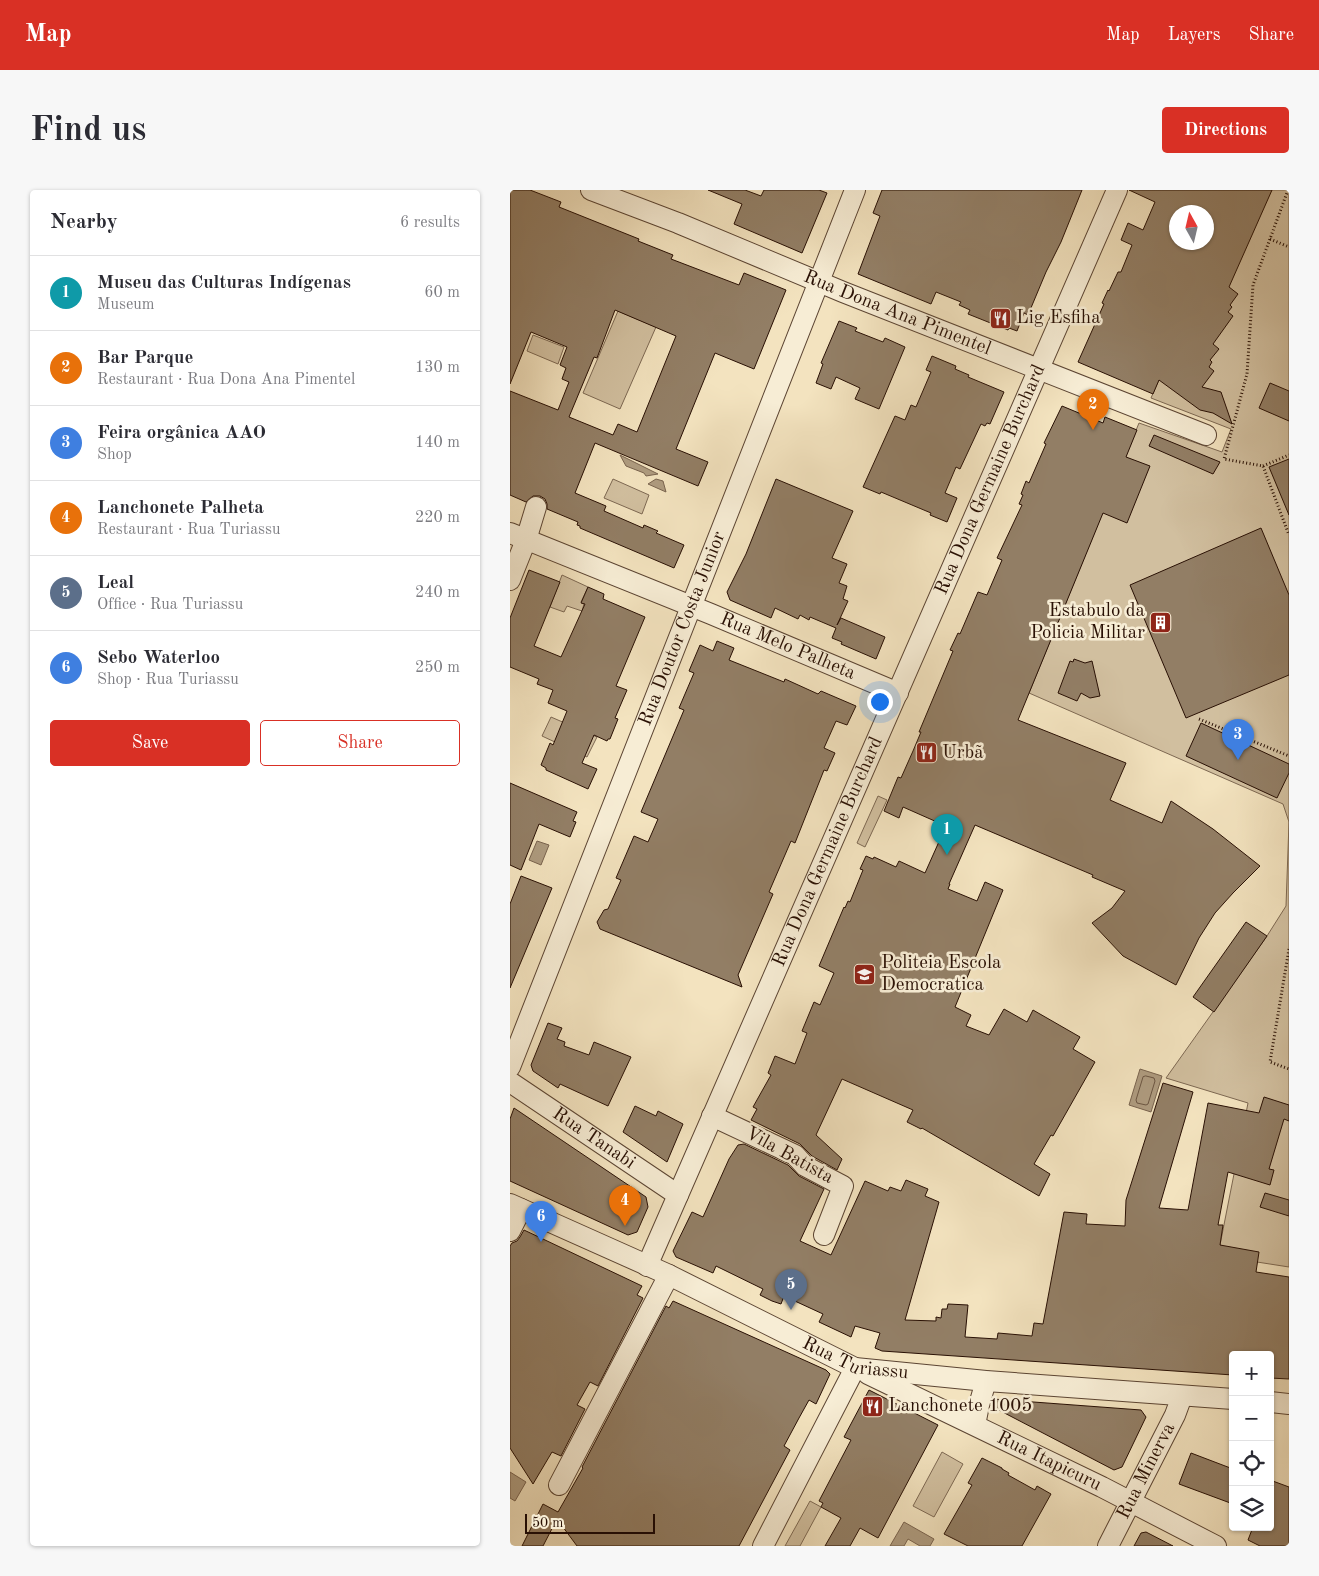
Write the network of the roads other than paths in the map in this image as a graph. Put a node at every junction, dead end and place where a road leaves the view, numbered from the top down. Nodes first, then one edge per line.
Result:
1 (590, 190) edge
2 (855, 190) edge
3 (1117, 190) edge
4 (818, 282) junction
5 (1039, 370) junction
6 (1206, 435) dead end
7 (536, 507) dead end
8 (518, 536) edge
9 (510, 580) edge
10 (691, 606) junction
11 (898, 694) junction
12 (510, 1067) edge
13 (510, 1082) edge
14 (712, 1116) junction
15 (678, 1195) junction
16 (516, 1206) edge
17 (510, 1231) edge
18 (824, 1235) dead end
19 (647, 1266) junction
20 (669, 1275) junction
21 (855, 1368) junction
22 (904, 1381) junction
23 (986, 1381) junction
24 (1182, 1396) junction
25 (1229, 1399) edge
26 (1274, 1402) edge
27 (1289, 1404) edge
28 (975, 1425) junction
29 (558, 1485) dead end
30 (1131, 1502) junction
31 (763, 1546) edge
32 (1108, 1546) edge
33 (1216, 1546) edge

1 - 4 street, Rua Dona Ana Pimentel
2 - 4 street, Rua Doutor Costa Junior
3 - 5 street, Rua Dona Germaine Burchard
4 - 5 street, Rua Dona Ana Pimentel
4 - 10 street, Rua Doutor Costa Junior
5 - 6 street, Rua Dona Ana Pimentel
5 - 11 street, Rua Dona Germaine Burchard
7 - 8 street
8 - 9 street
8 - 10 street, Rua Melo Palheta
10 - 11 street, Rua Melo Palheta
10 - 12 street, Rua Doutor Costa Junior
11 - 14 street, Rua Dona Germaine Burchard
13 - 15 street, Rua Tanabi
14 - 15 street, Rua Dona Germaine Burchard
14 - 18 street, Vila Batista
15 - 19 street, Rua Dona Germaine Burchard
16 - 17 street
16 - 19 street, Rua Turiassu
19 - 20 street, Rua Turiassu
20 - 21 street, Rua Turiassu
20 - 29 street
21 - 22 street, Rua Itapicuru
21 - 31 street
22 - 23 street, Rua Turiassu
22 - 28 street, Rua Itapicuru
23 - 24 street, Rua Turiassu
23 - 28 street
24 - 25 street, Rua Turiassu
24 - 30 street, Rua Minerva
26 - 27 street
28 - 30 street, Rua Itapicuru
30 - 32 street, Rua Minerva
30 - 33 street, Rua Itapicuru

